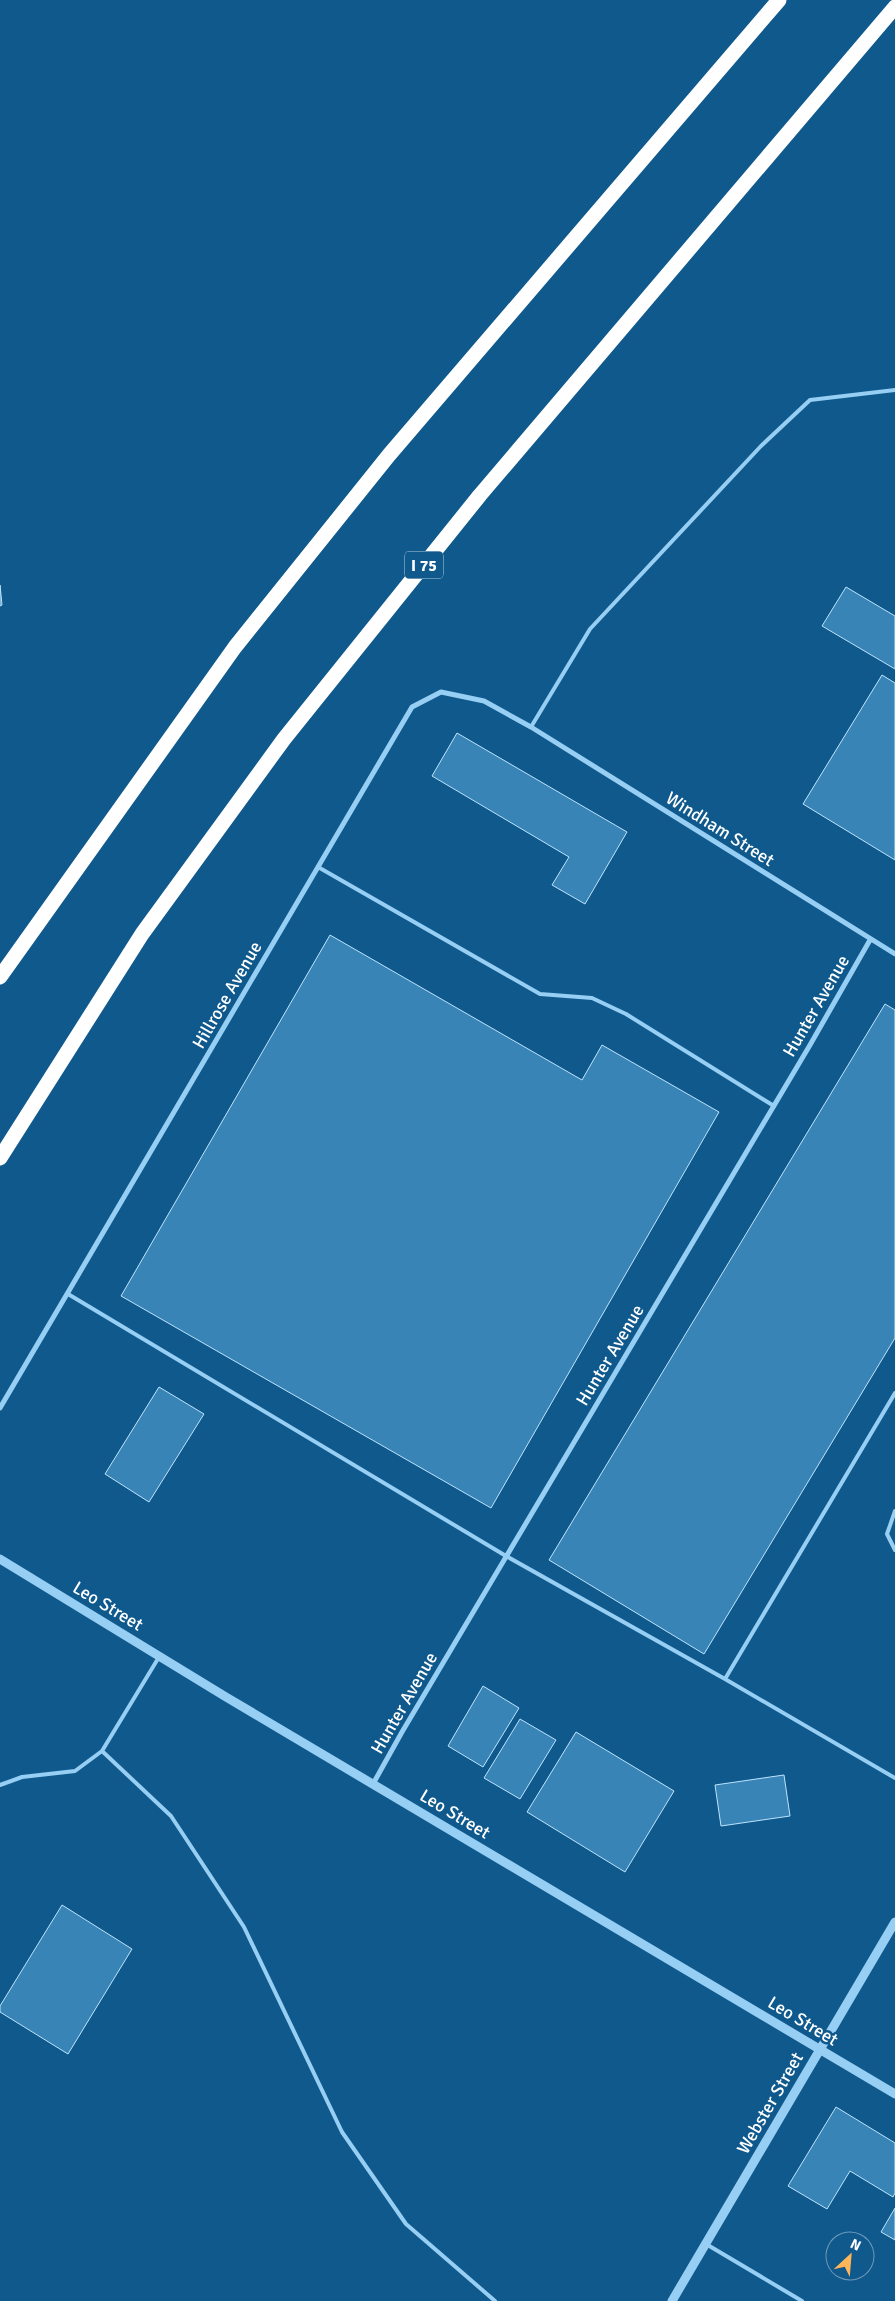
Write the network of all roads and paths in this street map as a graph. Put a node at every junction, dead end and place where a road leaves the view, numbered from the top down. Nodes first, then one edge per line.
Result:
1 (779, 0) edge
2 (895, 7) edge
3 (895, 17) edge
4 (871, 35) junction
5 (895, 390) edge
6 (530, 727) junction
7 (318, 867) junction
8 (870, 940) junction
9 (895, 954) edge
10 (0, 977) edge
11 (774, 1106) junction
12 (0, 1158) edge
13 (68, 1294) junction
14 (895, 1393) edge
15 (0, 1408) edge
16 (895, 1511) edge
17 (895, 1550) edge
18 (506, 1556) junction
19 (0, 1559) edge
20 (160, 1656) junction
21 (726, 1679) junction
22 (102, 1751) junction
23 (895, 1778) edge
24 (373, 1784) junction
25 (0, 1785) edge
26 (895, 1922) edge
27 (820, 2050) junction
28 (895, 2094) edge
29 (706, 2244) junction
30 (495, 2301) edge
31 (672, 2301) edge
32 (802, 2301) edge

1 - 10 highway
2 - 4 highway, I 75
3 - 4 highway
4 - 12 highway, I 75
5 - 6 lane
6 - 7 street, Hillrose Avenue
6 - 8 street, Windham Street
7 - 11 lane
7 - 13 street, Hillrose Avenue
8 - 9 street, Windham Street
8 - 11 street, Hunter Avenue
11 - 18 street, Hunter Avenue
13 - 15 street, Hillrose Avenue
13 - 18 lane
14 - 21 lane
16 - 17 lane
18 - 21 lane
18 - 24 street, Hunter Avenue
19 - 20 street, Leo Street
20 - 22 lane
20 - 24 street, Leo Street
21 - 23 lane
22 - 25 lane
22 - 30 lane
24 - 27 street, Leo Street
26 - 27 street, Webster Street
27 - 28 street, Leo Street
27 - 29 street, Webster Street
29 - 31 street, Webster Street
29 - 32 lane

